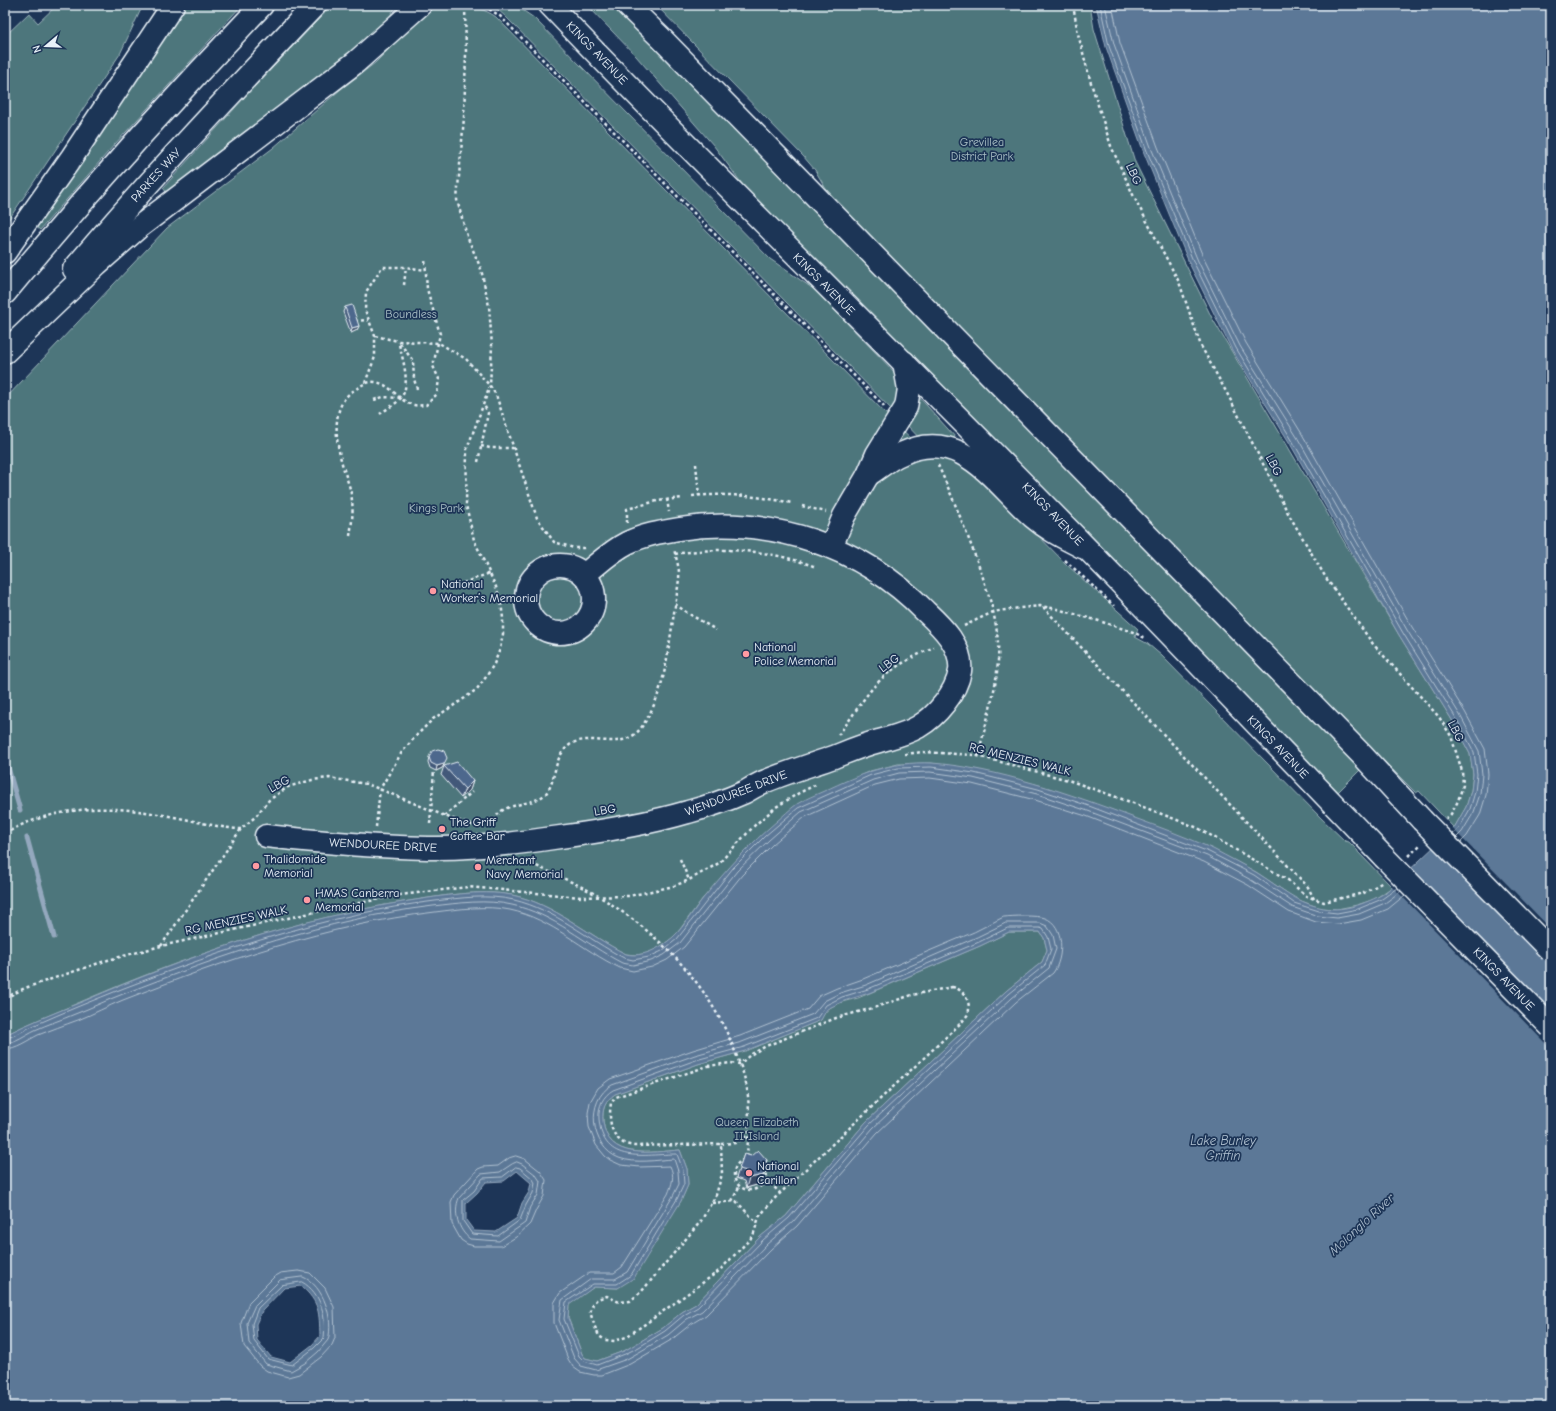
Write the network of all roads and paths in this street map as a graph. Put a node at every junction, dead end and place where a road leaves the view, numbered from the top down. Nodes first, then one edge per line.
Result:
1 (173, 5) edge
2 (262, 5) edge
3 (315, 5) edge
4 (403, 5) edge
5 (420, 5) edge
6 (465, 5) edge
7 (478, 5) edge
8 (535, 5) edge
9 (550, 5) edge
10 (627, 5) edge
11 (1073, 5) edge
12 (569, 25) junction
13 (370, 50) junction
14 (5, 252) edge
15 (425, 259) dead end
16 (406, 267) junction
17 (425, 270) junction
18 (404, 285) dead end
19 (5, 293) edge
20 (368, 320) junction
21 (354, 321) edge
22 (375, 336) junction
23 (398, 341) junction
24 (438, 343) junction
25 (5, 352) edge
26 (904, 362) junction
27 (365, 383) junction
28 (490, 386) junction
29 (418, 389) dead end
30 (401, 398) junction
31 (374, 400) dead end
32 (484, 404) junction
33 (889, 412) dead end
34 (380, 414) dead end
35 (481, 446) junction
36 (513, 448) junction
37 (478, 462) dead end
38 (937, 463) dead end
39 (696, 464) dead end
40 (868, 475) junction
41 (692, 496) dead end
42 (699, 496) junction
43 (682, 498) dead end
44 (792, 503) dead end
45 (802, 506) dead end
46 (844, 516) junction
47 (627, 529) dead end
48 (350, 536) dead end
49 (673, 544) dead end
50 (831, 547) junction
51 (588, 548) dead end
52 (1088, 550) junction
53 (675, 554) junction
54 (816, 567) dead end
55 (490, 573) junction
56 (584, 576) dead end
57 (452, 587) dead end
58 (675, 604) junction
59 (1043, 607) junction
60 (993, 612) junction
61 (961, 628) dead end
62 (716, 630) dead end
63 (1152, 642) dead end
64 (938, 644) dead end
65 (835, 738) dead end
66 (902, 754) dead end
67 (978, 756) junction
68 (434, 770) edge
69 (820, 783) dead end
70 (380, 789) junction
71 (472, 792) edge
72 (431, 811) junction
73 (444, 816) junction
74 (430, 824) dead end
75 (483, 828) dead end
76 (1429, 828) junction
77 (241, 829) junction
78 (500, 830) dead end
79 (5, 834) edge
80 (266, 836) dead end
81 (373, 846) junction
82 (680, 859) dead end
83 (525, 861) dead end
84 (1392, 865) junction
85 (689, 880) junction
86 (1383, 882) joint
87 (598, 896) junction
88 (1314, 899) junction
89 (162, 946) junction
90 (1551, 951) edge
91 (5, 998) edge
92 (1551, 1028) edge
93 (740, 1064) junction
94 (748, 1136) junction
95 (721, 1144) junction
96 (747, 1157) junction
97 (766, 1179) junction
98 (739, 1187) junction
99 (780, 1193) junction
100 (732, 1202) junction
101 (711, 1204) junction
102 (757, 1224) junction

1 - 14 main road
2 - 19 main road
3 - 25 main road, PARKES WAY
4 - 13 main road
5 - 13 main road
6 - 28 path
7 - 33 path
8 - 12 main road
9 - 12 main road, KINGS AVENUE
10 - 76 main road
11 - 76 path, LBG
12 - 26 main road, KINGS AVENUE
13 - 25 main road
15 - 17 path
16 - 17 path
16 - 18 path
16 - 20 path
17 - 24 path
20 - 21 path
20 - 22 path
22 - 23 path
22 - 27 path
23 - 24 path
23 - 29 path
23 - 30 path
24 - 28 path
24 - 30 path
26 - 40 main road
26 - 52 main road, KINGS AVENUE
27 - 30 path
27 - 48 path
28 - 32 path
28 - 36 path
30 - 31 path
30 - 34 path
32 - 35 path
32 - 55 path
35 - 36 path
35 - 37 path
36 - 51 path
38 - 60 path
39 - 42 path
40 - 46 main road
40 - 52 main road
41 - 42 path
42 - 44 path
43 - 47 path
45 - 46 path
46 - 50 main road
49 - 53 path
50 - 56 main road, WENDOUREE DRIVE
50 - 81 main road, WENDOUREE DRIVE
52 - 84 main road, KINGS AVENUE
53 - 54 path
53 - 58 path
55 - 57 path
55 - 70 path
58 - 62 path
58 - 78 path
59 - 60 path
59 - 63 path
59 - 88 path
60 - 61 path
60 - 67 path
64 - 65 path, LBG
66 - 67 path, RG MENZIES WALK
67 - 88 path, RG MENZIES WALK
68 - 72 path
69 - 85 path, RG MENZIES WALK
70 - 72 path, LBG
70 - 77 path, LBG
70 - 81 path
71 - 73 path
72 - 73 path, LBG
72 - 74 path
73 - 75 path, LBG
76 - 84 path, LBG
76 - 90 main road, bridge
77 - 79 path
77 - 89 path, LBG
80 - 81 main road, WENDOUREE DRIVE
82 - 85 path
83 - 87 path
84 - 86 path, LBG
84 - 92 main road, KINGS AVENUE, bridge
85 - 87 path, RG MENZIES WALK
86 - 88 path, RG MENZIES WALK
87 - 89 path, RG MENZIES WALK
87 - 93 path
89 - 91 path, RG MENZIES WALK
93 - 94 path
93 - 95 path
93 - 99 path
94 - 95 path
94 - 96 path
95 - 101 path
96 - 97 path
96 - 98 path
97 - 98 path
97 - 99 path
98 - 100 path
99 - 102 path
100 - 101 path
100 - 102 path
101 - 102 path

